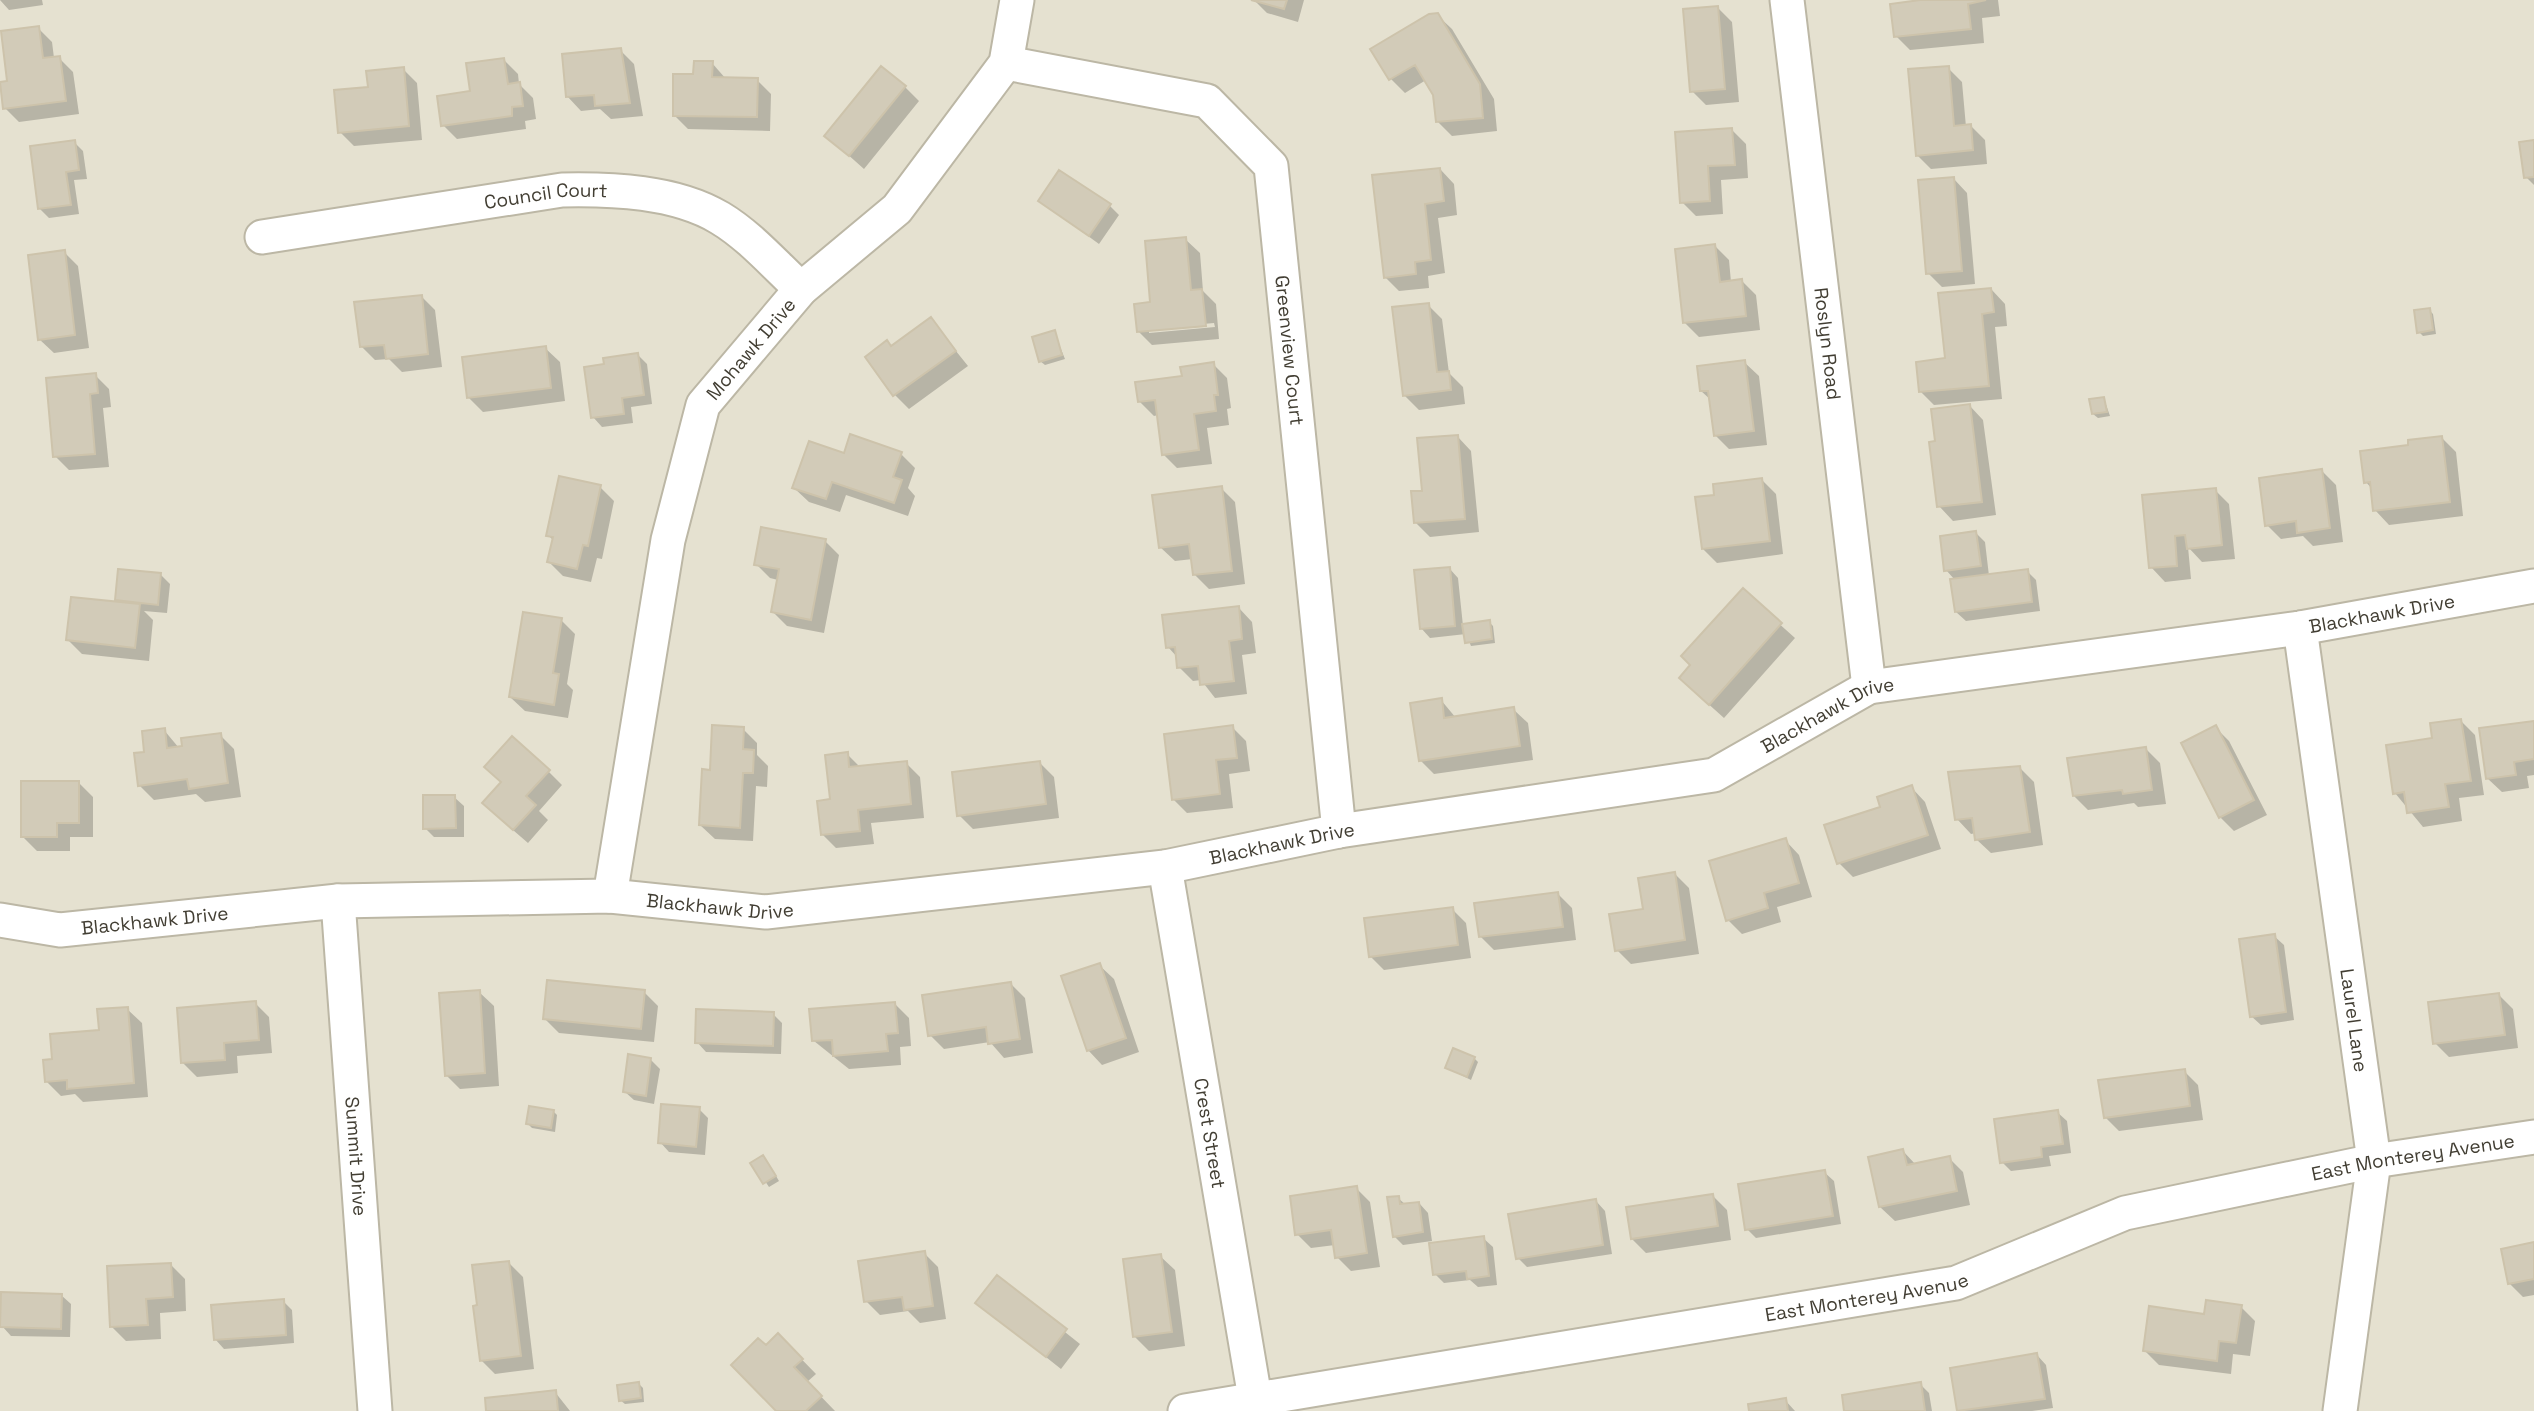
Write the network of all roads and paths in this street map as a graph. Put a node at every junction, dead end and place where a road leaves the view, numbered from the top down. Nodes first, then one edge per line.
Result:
1 (1017, 0) edge
2 (1787, 0) edge
3 (1006, 63) junction
4 (262, 237) dead end
5 (801, 289) junction
6 (2534, 586) edge
7 (2300, 628) junction
8 (1869, 687) junction
9 (1339, 831) junction
10 (1165, 867) junction
11 (610, 896) junction
12 (338, 901) junction
13 (0, 920) edge
14 (2534, 1137) edge
15 (2374, 1161) junction
16 (1255, 1398) junction
17 (375, 1411) edge
18 (1185, 1411) edge
19 (2340, 1411) edge

1 - 3 street, Mohawk Drive
2 - 8 street, Roslyn Road
3 - 5 street, Mohawk Drive
3 - 9 street, Greenview Court
4 - 5 street, Council Court
5 - 11 street, Mohawk Drive
6 - 7 street, Blackhawk Drive
7 - 8 street, Blackhawk Drive
7 - 15 street, Laurel Lane
8 - 9 street, Blackhawk Drive
9 - 10 street, Blackhawk Drive
10 - 11 street, Blackhawk Drive
10 - 16 street, Crest Street
11 - 12 street, Blackhawk Drive
12 - 13 street, Blackhawk Drive
12 - 17 street, Summit Drive
14 - 15 street, East Monterey Avenue
15 - 16 street, East Monterey Avenue
15 - 19 street, Laurel Lane
16 - 18 street, East Monterey Avenue

